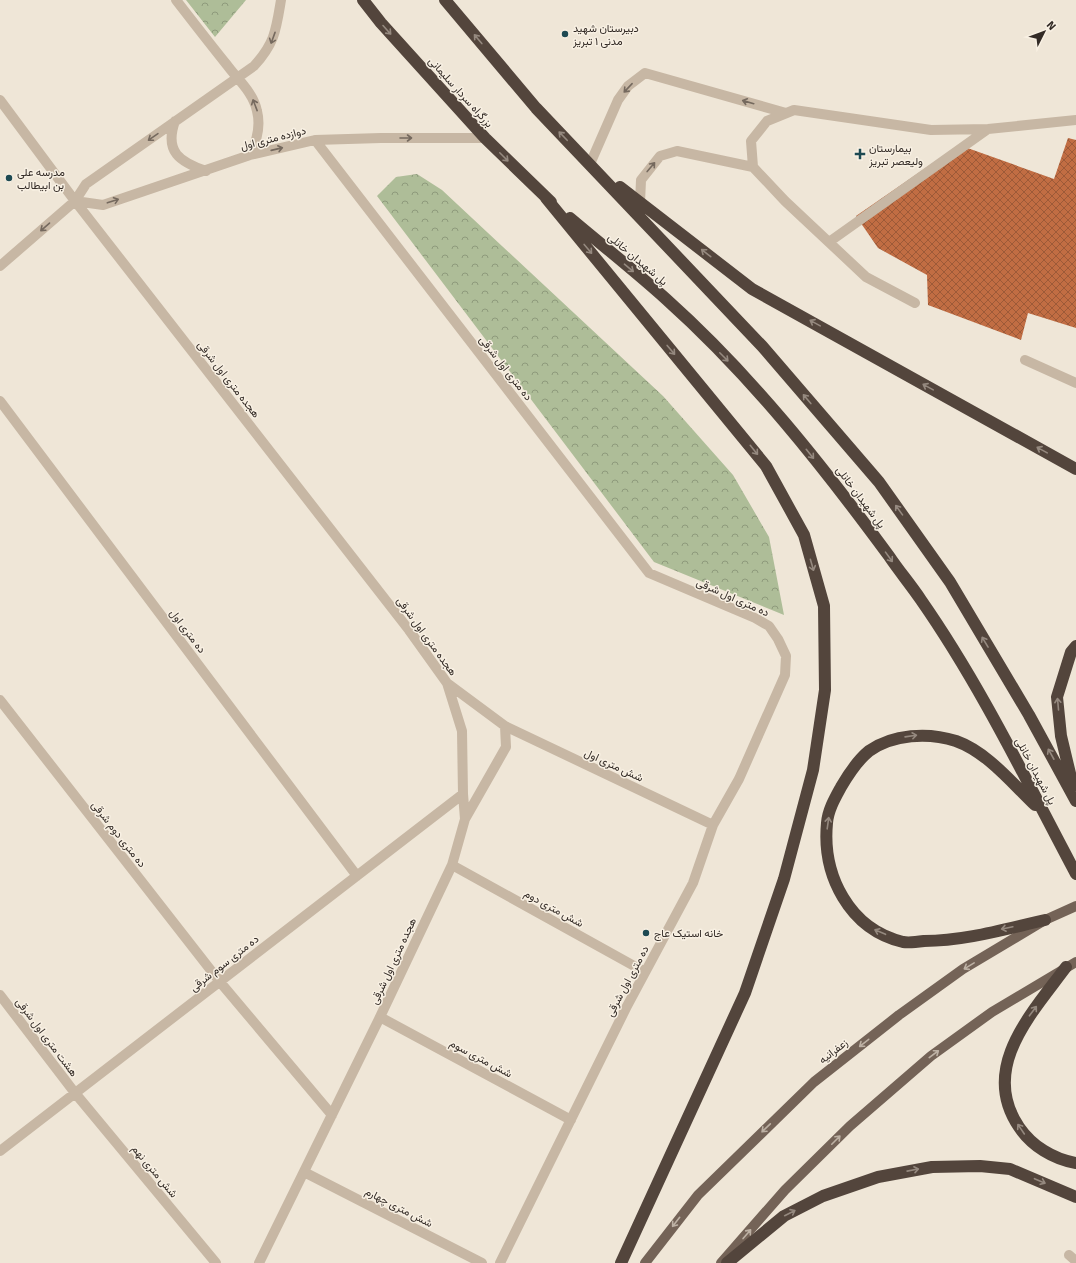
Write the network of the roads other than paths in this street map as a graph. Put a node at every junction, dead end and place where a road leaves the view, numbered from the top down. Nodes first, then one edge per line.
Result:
1 (176, 0) edge
2 (281, 0) edge
3 (363, 0) edge
4 (445, 0) edge
5 (238, 79) junction
6 (0, 100) edge
7 (786, 113) junction
8 (1076, 120) edge
9 (175, 121) junction
10 (988, 130) junction
11 (485, 138) junction
12 (315, 140) junction
13 (250, 155) junction
14 (590, 164) junction
15 (753, 167) junction
16 (206, 171) junction
17 (546, 198) junction
18 (75, 201) junction
19 (640, 202) junction
20 (829, 242) junction
21 (0, 266) edge
22 (915, 303) dead end
23 (1025, 360) dead end
24 (1076, 383) edge
25 (0, 401) edge
26 (1076, 469) edge
27 (1076, 646) edge
28 (447, 683) junction
29 (0, 700) edge
30 (505, 726) junction
31 (463, 794) junction
32 (1076, 797) edge
33 (1076, 801) edge
34 (1043, 812) junction
35 (465, 819) junction
36 (713, 825) junction
37 (452, 865) junction
38 (1076, 874) edge
39 (357, 876) junction
40 (1076, 906) edge
41 (1045, 920) junction
42 (1071, 965) edge
43 (645, 972) junction
44 (220, 982) junction
45 (0, 994) edge
46 (380, 1017) junction
47 (75, 1094) junction
48 (332, 1115) junction
49 (571, 1120) junction
50 (0, 1151) edge
51 (1076, 1163) edge
52 (304, 1172) junction
53 (1076, 1197) edge
54 (216, 1263) edge
55 (258, 1263) edge
56 (482, 1263) edge
57 (500, 1263) edge
58 (621, 1263) edge
59 (645, 1263) edge
60 (721, 1263) edge
61 (727, 1263) edge

1 - 5 street
2 -> 5 street
3 -> 11 highway, بزرگراه سردار سلیمانی
14 -> 4 highway
5 - 9 street
13 -> 5 street
6 - 18 street, هجده متری اول شرقی
7 - 10 street
7 -> 14 street
7 - 15 street
8 - 10 street
9 - 16 street
9 -> 18 street
10 - 20 street
12 -> 11 street, دوازده متری اول
11 -> 17 highway, بزرگراه سردار سلیمانی
13 -> 12 street, دوازده متری اول
12 - 36 street, ده متری اول شرقی
13 - 16 street, دوازده متری اول
14 - 19 highway
33 -> 14 highway, پل شهیدان خانلی
19 -> 15 street
15 - 20 street
18 -> 16 street, دوازده متری اول
17 -> 34 highway, پل شهیدان خانلی
17 -> 58 highway
18 -> 21 street
18 - 28 street, هجده متری اول شرقی
26 -> 19 highway
20 - 22 street
23 - 24 street
25 - 39 street, ده متری اول
32 -> 27 highway
28 - 30 street, شش متری اول
28 - 31 street, هجده متری اول شرقی
29 - 44 street, ده متری دوم شرقی
30 - 35 street
30 - 36 street, شش متری اول
31 - 35 street, هجده متری اول شرقی
31 - 39 street, ده متری سوم شرقی
34 - 38 highway, پل شهیدان خانلی
41 -> 34 highway
35 - 37 street, هجده متری اول شرقی
36 - 43 street, ده متری اول شرقی
37 - 43 street, شش متری دوم
37 - 46 street, هجده متری اول شرقی
39 - 44 street, ده متری سوم شرقی
40 - 41 main road, زعفرانیه
41 -> 59 main road, زعفرانیه
51 -> 42 highway
60 -> 42 main road
43 - 49 street, ده متری اول شرقی
44 - 47 street, ده متری سوم شرقی
44 - 48 street, ده متری دوم شرقی
45 - 47 street, هشت متری اول شرقی
46 - 48 street, هجده متری اول شرقی
46 - 49 street, شش متری سوم
47 - 50 street, ده متری سوم شرقی
47 - 54 street, شش متری نهم
48 - 52 street, هجده متری اول شرقی
49 - 57 street, ده متری اول شرقی
52 - 55 street, هجده متری اول شرقی
52 - 56 street, شش متری چهارم
61 -> 53 highway

